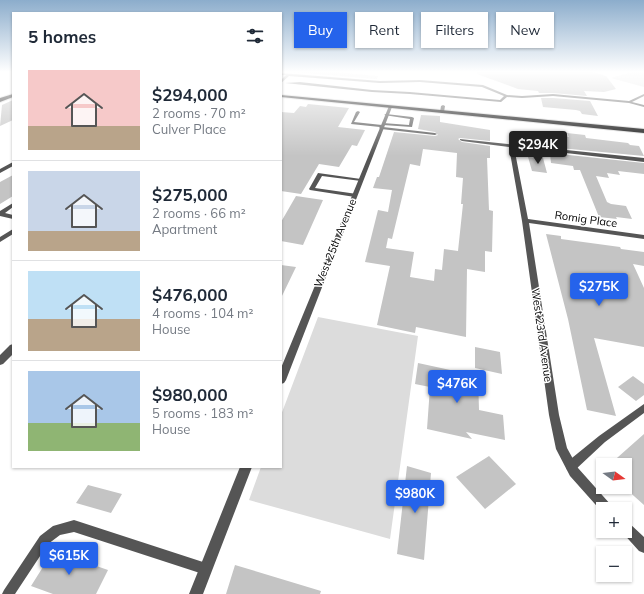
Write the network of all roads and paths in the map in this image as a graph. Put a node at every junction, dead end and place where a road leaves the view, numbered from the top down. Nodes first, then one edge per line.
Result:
1 (318, 100) edge
2 (367, 100) edge
3 (604, 100) edge
4 (634, 100) edge
5 (629, 102) junction
6 (644, 106) edge
7 (390, 107) junction
8 (442, 109) junction
9 (358, 112) dead end
10 (386, 115) junction
11 (382, 126) junction
12 (644, 126) edge
13 (644, 131) edge
14 (435, 134) dead end
15 (462, 140) dead end
16 (511, 146) junction
17 (644, 160) edge
18 (12, 165) edge
19 (0, 172) edge
20 (360, 180) junction
21 (355, 195) junction
22 (12, 206) edge
23 (0, 214) edge
24 (12, 217) edge
25 (525, 221) junction
26 (12, 232) edge
27 (644, 237) edge
28 (0, 240) edge
29 (12, 349) edge
30 (0, 361) edge
31 (282, 378) edge
32 (644, 408) edge
33 (571, 466) junction
34 (246, 468) edge
35 (601, 502) edge
36 (632, 534) edge
37 (644, 546) edge
38 (206, 569) junction
39 (8, 594) edge
40 (196, 594) edge

1 - 7 main road
2 - 8 main road
3 - 5 lane
4 - 5 lane
5 - 6 lane
7 - 8 main road
7 - 10 street, West 25th Avenue
8 - 12 main road
8 - 13 main road
9 - 11 lane
10 - 11 street, West 25th Avenue
10 - 11 lane
11 - 14 lane
11 - 20 street, West 25th Avenue
15 - 16 street
16 - 17 street
16 - 25 street, West 23rd Avenue
18 - 19 street
20 - 21 street, West 25th Avenue
20 - 21 lane
21 - 31 street, West 25th Avenue
22 - 23 lane
23 - 24 lane
25 - 27 street, Romig Place
25 - 33 street, West 23rd Avenue
26 - 28 lane
29 - 30 street
32 - 33 lane
33 - 35 street, West 23rd Avenue
34 - 38 street
36 - 37 street
38 - 39 lane
38 - 40 street

